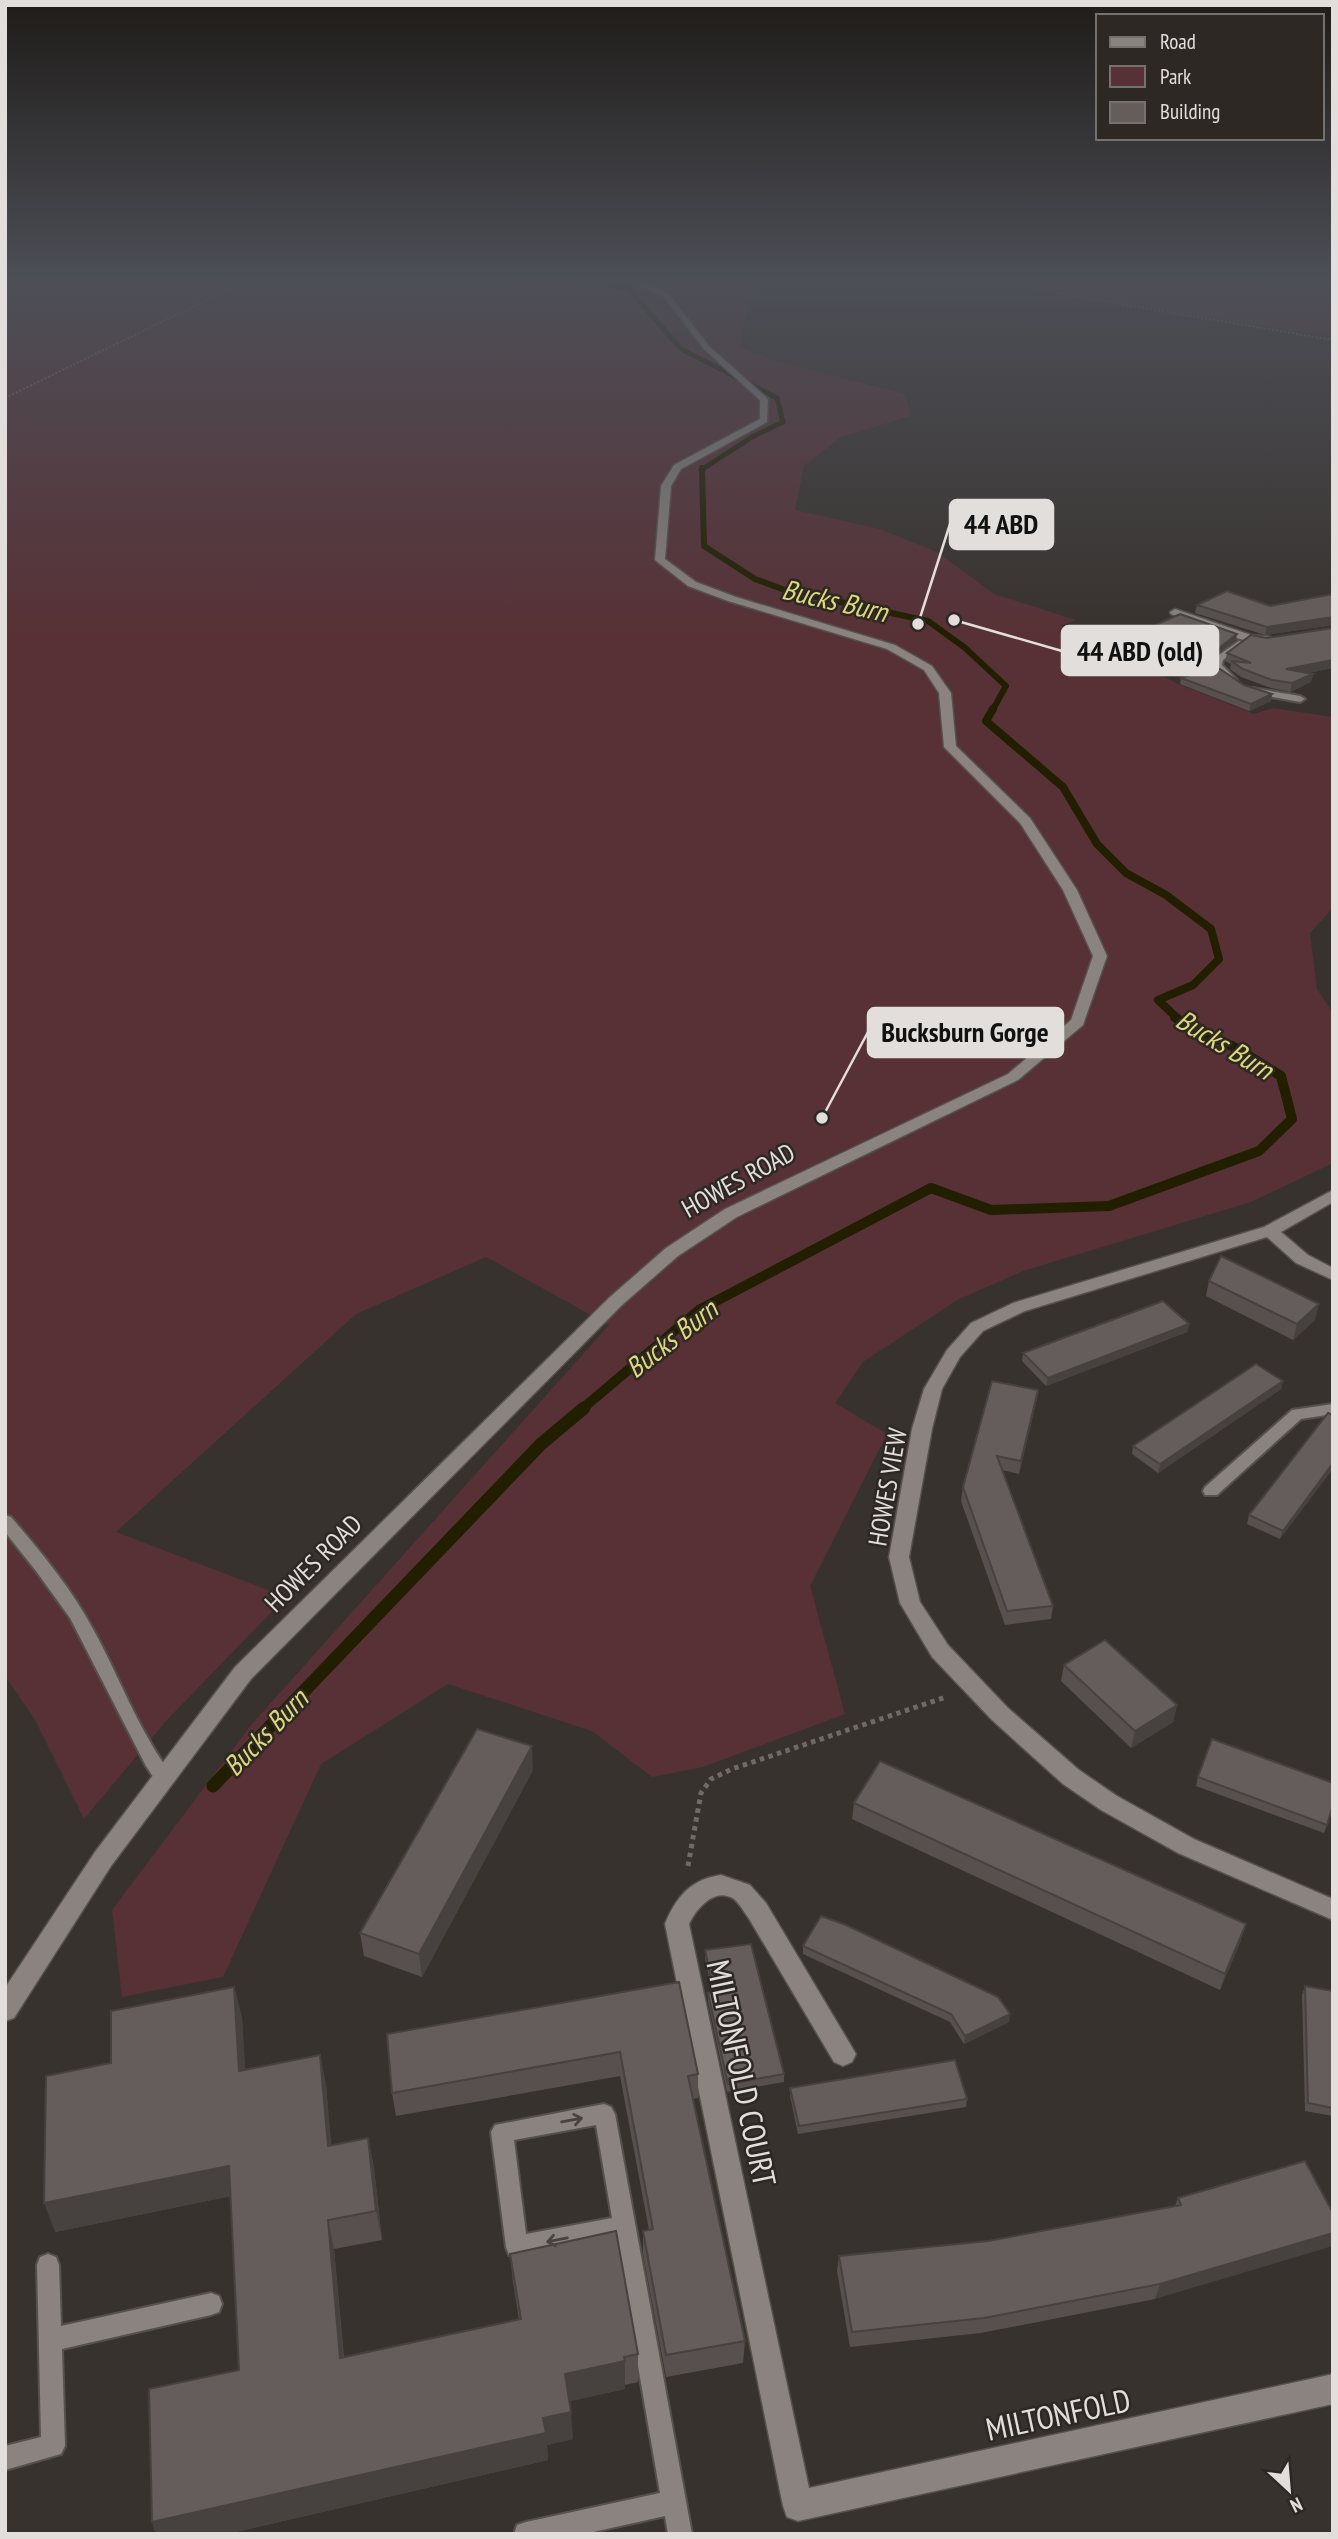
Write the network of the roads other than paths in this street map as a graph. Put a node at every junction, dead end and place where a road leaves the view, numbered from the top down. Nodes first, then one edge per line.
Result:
1 (762, 397) edge
2 (1175, 612) dead end
3 (1249, 638) junction
4 (1279, 639) edge
5 (1300, 699) dead end
6 (1333, 1195) edge
7 (1270, 1231) junction
8 (1333, 1275) edge
9 (1333, 1409) edge
10 (1211, 1491) dead end
11 (5, 1521) edge
12 (163, 1776) junction
13 (1333, 1910) edge
14 (5, 2010) edge
15 (844, 2054) dead end
16 (624, 2227) junction
17 (48, 2265) dead end
18 (211, 2304) dead end
19 (50, 2340) junction
20 (1333, 2389) edge
21 (5, 2458) edge
22 (674, 2502) junction
23 (798, 2507) joint
24 (526, 2534) edge
25 (680, 2534) edge

1 - 12 street, HOWES ROAD
2 - 3 street
3 - 4 street
3 - 5 lane
6 - 7 street, HOWES VIEW
7 - 8 street
7 - 13 street, HOWES VIEW
9 - 10 lane
11 - 12 lane
12 - 14 street, HOWES ROAD
15 - 23 street, MILTONFOLD COURT
16 -> 16 lane
16 - 22 lane
17 - 19 lane
18 - 19 lane
19 - 21 lane
20 - 23 street, MILTONFOLD
22 - 24 lane
22 - 25 lane

